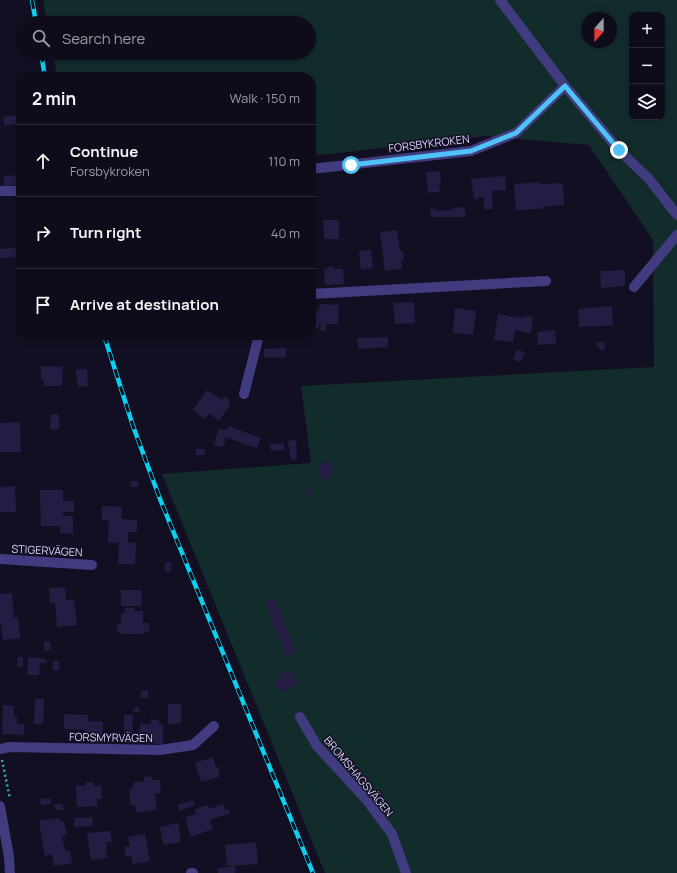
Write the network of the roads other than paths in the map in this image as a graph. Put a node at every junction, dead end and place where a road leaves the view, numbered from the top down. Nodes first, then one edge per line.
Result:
1 (500, 0) edge
2 (565, 86) junction
3 (316, 168) edge
4 (16, 190) edge
5 (0, 191) edge
6 (677, 215) edge
7 (677, 235) edge
8 (546, 281) dead end
9 (634, 287) dead end
10 (316, 294) edge
11 (258, 340) edge
12 (244, 394) dead end
13 (0, 560) edge
14 (92, 565) dead end
15 (300, 717) dead end
16 (214, 726) dead end
17 (1, 753) edge
18 (0, 806) edge
19 (10, 873) edge
20 (406, 873) edge

1 - 2 street
2 - 3 street, FORSBYKROKEN
2 - 6 street
4 - 5 street
7 - 9 street
8 - 10 street
11 - 12 street
13 - 14 street, STIGERVÄGEN
15 - 20 street, BROMSHAGSVÄGEN
16 - 17 street, FORSMYRVÄGEN
18 - 19 street

